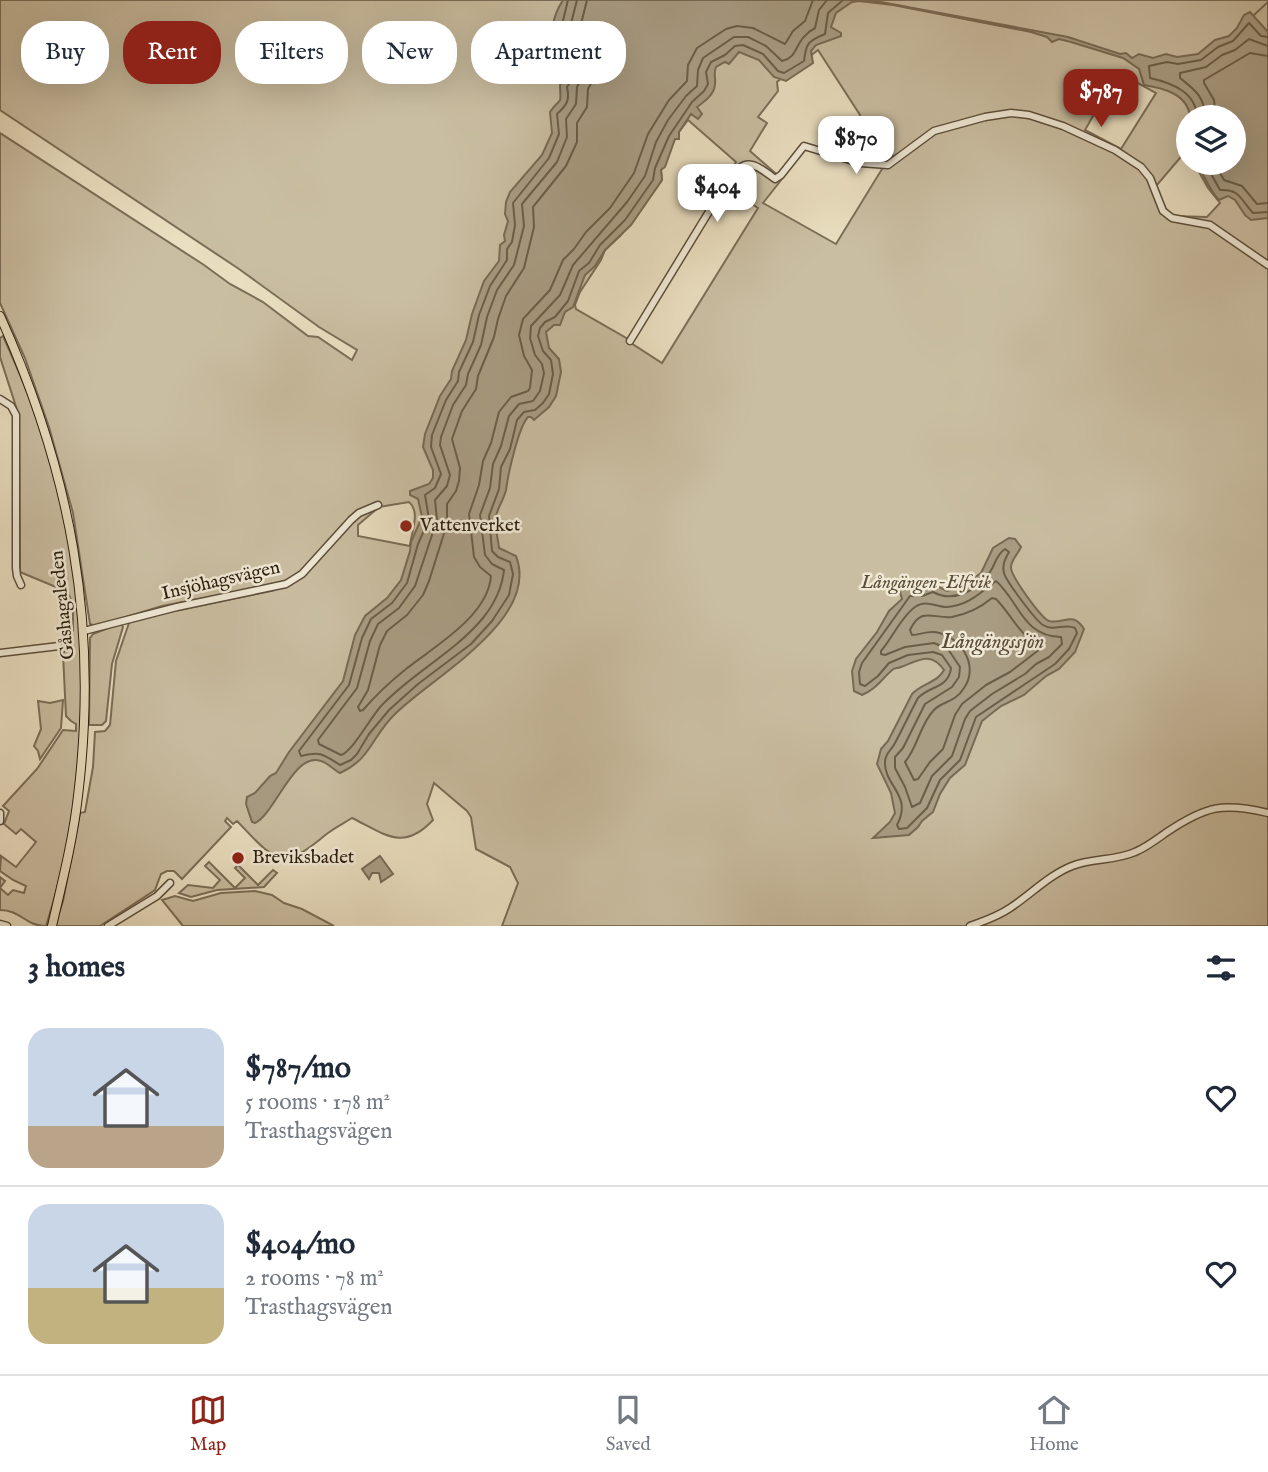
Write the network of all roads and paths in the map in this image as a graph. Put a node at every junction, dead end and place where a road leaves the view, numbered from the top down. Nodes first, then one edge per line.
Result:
1 (1268, 265) edge
2 (0, 316) edge
3 (630, 341) dead end
4 (0, 399) edge
5 (378, 505) dead end
6 (21, 585) dead end
7 (84, 631) junction
8 (59, 646) dead end
9 (0, 653) edge
10 (0, 813) edge
11 (1268, 813) edge
12 (0, 821) edge
13 (170, 883) dead end
14 (0, 924) edge
15 (7, 926) edge
16 (50, 926) edge
17 (108, 926) edge
18 (971, 926) edge

1 - 3 street
2 - 7 main road, Gåshagaleden
4 - 6 street
5 - 7 street, Insjöhagsvägen
7 - 16 main road, Gåshagaleden
8 - 9 street
10 - 12 street
11 - 18 street
13 - 17 street
14 - 15 street

